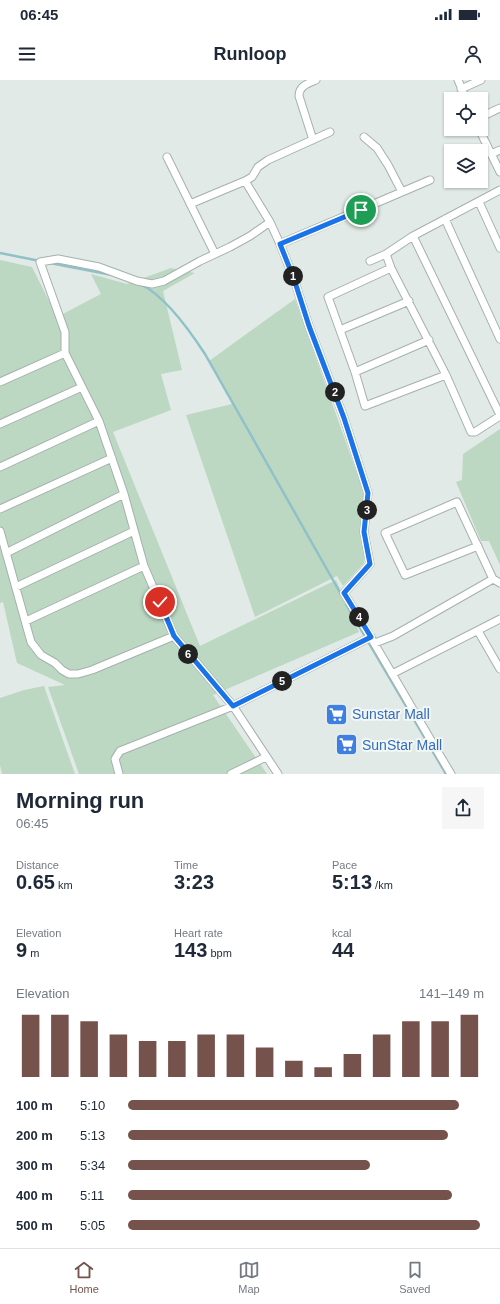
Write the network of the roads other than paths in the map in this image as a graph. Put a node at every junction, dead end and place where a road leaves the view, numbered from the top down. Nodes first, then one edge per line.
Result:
1 (316, 80) edge
2 (458, 80) edge
3 (481, 80) edge
4 (461, 89) junction
5 (462, 92) edge
6 (500, 108) edge
7 (488, 114) edge
8 (330, 132) dead end
9 (482, 136) edge
10 (364, 137) dead end
11 (313, 140) junction
12 (500, 150) edge
13 (491, 154) junction
14 (167, 157) dead end
15 (500, 172) edge
16 (430, 180) dead end
17 (245, 181) junction
18 (500, 190) edge
19 (402, 192) junction
20 (479, 202) junction
21 (190, 204) junction
22 (445, 219) junction
23 (270, 222) junction
24 (413, 236) junction
25 (280, 244) junction
26 (500, 248) edge
27 (215, 254) junction
28 (386, 254) junction
29 (370, 261) dead end
30 (391, 268) junction
31 (408, 301) junction
32 (340, 330) junction
33 (500, 339) edge
34 (429, 340) junction
35 (65, 353) junction
36 (355, 372) junction
37 (446, 375) junction
38 (0, 382) edge
39 (82, 387) junction
40 (500, 416) edge
41 (99, 422) junction
42 (0, 424) edge
43 (112, 458) junction
44 (0, 467) edge
45 (124, 494) junction
46 (0, 509) edge
47 (0, 531) edge
48 (134, 531) junction
49 (478, 546) junction
50 (6, 553) junction
51 (144, 566) junction
52 (493, 579) junction
53 (500, 583) edge
54 (16, 587) junction
55 (500, 619) edge
56 (26, 621) junction
57 (478, 631) junction
58 (174, 636) junction
59 (373, 640) junction
60 (500, 669) edge
61 (392, 674) junction
62 (233, 706) junction
63 (266, 757) junction
64 (119, 774) edge
65 (231, 774) edge
66 (278, 774) edge
67 (451, 774) edge

1 - 11 street
2 - 4 street
3 - 4 street
4 - 5 street
6 - 7 street
8 - 11 street
9 - 13 street
10 - 19 street
11 - 17 street
12 - 13 street
13 - 15 street
14 - 21 street
16 - 19 street
17 - 21 street
17 - 23 street
18 - 20 street
19 - 25 street
20 - 22 street
20 - 26 street
21 - 27 street
22 - 24 street
22 - 33 street
23 - 25 street
23 - 27 street
24 - 28 street
24 - 40 street
25 - 59 street
27 - 35 street
28 - 29 street
28 - 30 street
30 - 31 street
30 - 32 street
31 - 32 street
31 - 34 street
32 - 36 street
34 - 36 street
34 - 37 street
35 - 38 street
35 - 39 street
36 - 37 street
37 - 40 street
39 - 41 street
39 - 42 street
41 - 43 street
41 - 44 street
43 - 45 street
43 - 46 street
45 - 48 street
45 - 50 street
47 - 50 street
48 - 51 street
48 - 54 street
49 - 49 street
49 - 52 street
50 - 54 street
51 - 56 street
51 - 58 street
52 - 53 street
52 - 59 street
54 - 56 street
55 - 57 street
56 - 58 street
57 - 60 street
57 - 61 street
58 - 62 street
59 - 61 street
59 - 62 street
61 - 67 street
62 - 63 street
62 - 64 street
63 - 65 street
63 - 66 street

